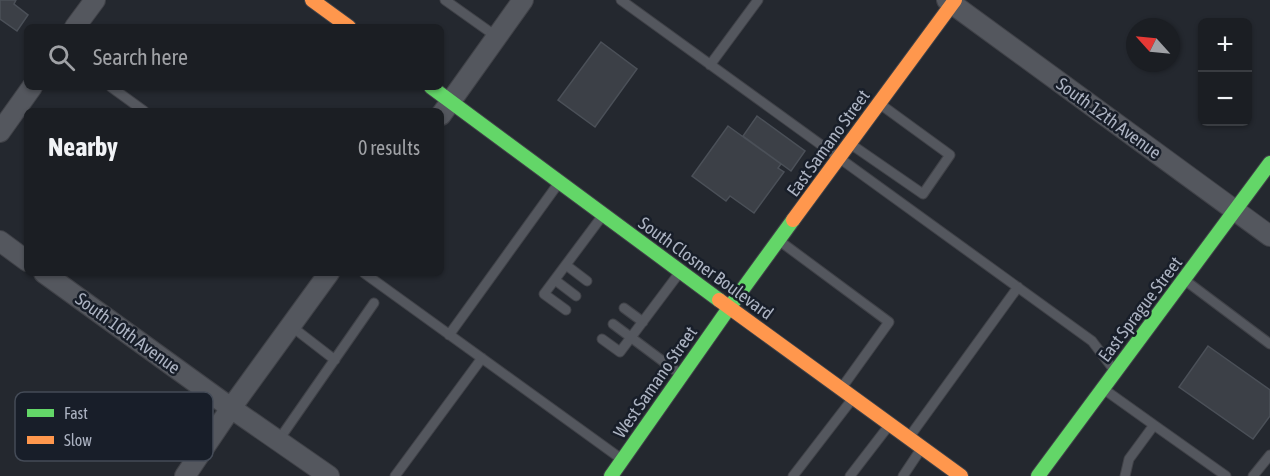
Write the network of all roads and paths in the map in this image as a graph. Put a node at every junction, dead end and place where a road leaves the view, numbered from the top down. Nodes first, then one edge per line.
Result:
1 (95, 0) edge
2 (312, 0) edge
3 (445, 0) edge
4 (523, 0) edge
5 (621, 0) edge
6 (758, 0) edge
7 (952, 1) edge
8 (77, 24) edge
9 (345, 24) edge
10 (497, 37) junction
11 (710, 64) junction
12 (30, 90) edge
13 (115, 90) edge
14 (433, 90) edge
15 (879, 103) junction
16 (140, 108) edge
17 (446, 108) edge
18 (0, 132) edge
19 (850, 144) junction
20 (838, 159) junction
21 (1270, 163) edge
22 (559, 182) junction
23 (1235, 211) junction
24 (603, 214) junction
25 (1270, 236) edge
26 (779, 240) junction
27 (0, 241) edge
28 (24, 259) edge
29 (500, 263) junction
30 (566, 265) junction
31 (680, 272) junction
32 (48, 276) edge
33 (328, 276) edge
34 (368, 276) edge
35 (501, 278) dead end
36 (555, 280) junction
37 (587, 280) dead end
38 (1184, 280) junction
39 (1018, 287) junction
40 (576, 296) dead end
41 (486, 300) dead end
42 (374, 303) dead end
43 (473, 303) junction
44 (624, 308) dead end
45 (729, 308) junction
46 (566, 310) dead end
47 (643, 321) junction
48 (613, 324) dead end
49 (291, 326) junction
50 (449, 335) junction
51 (632, 337) junction
52 (602, 339) dead end
53 (1270, 344) edge
54 (482, 358) junction
55 (335, 360) junction
56 (1115, 372) junction
57 (681, 375) junction
58 (841, 388) junction
59 (1102, 389) junction
60 (209, 392) edge
61 (213, 395) edge
62 (853, 397) junction
63 (231, 408) junction
64 (890, 424) junction
65 (1154, 425) junction
66 (213, 435) edge
67 (908, 438) junction
68 (278, 441) junction
69 (922, 447) junction
70 (1270, 454) edge
71 (622, 460) junction
72 (195, 461) edge
73 (185, 476) edge
74 (330, 476) edge
75 (396, 476) edge
76 (611, 476) edge
77 (793, 476) edge
78 (850, 476) edge
79 (903, 476) edge
80 (961, 476) edge
81 (1038, 476) edge
82 (1125, 476) edge
83 (1226, 476) edge
84 (1253, 476) edge

1 - 8 street
2 - 9 street
3 - 10 lane
4 - 10 street
5 - 11 lane
6 - 11 lane
7 - 15 street, East Samano Street
7 - 23 street, South 12th Avenue
10 - 17 street
11 - 20 lane
12 - 18 street
13 - 16 lane
14 - 17 street, South Closner Boulevard
15 - 19 street, East Samano Street
15 - 19 lane
17 - 22 street, South Closner Boulevard
19 - 20 street, East Samano Street
20 - 26 street, East Samano Street
20 - 39 lane
21 - 23 street, East Sprague Street
22 - 24 street, South Closner Boulevard
22 - 29 lane
23 - 25 street, South 12th Avenue
23 - 38 street, East Sprague Street
24 - 30 lane
24 - 31 street, South Closner Boulevard
26 - 45 street, East Samano Street
26 - 58 lane
27 - 28 street
29 - 35 lane
29 - 43 lane
30 - 36 lane
30 - 37 lane
31 - 45 street, South Closner Boulevard
31 - 47 lane
32 - 60 street, South 10th Avenue
33 - 49 street
34 - 50 lane
36 - 40 lane
36 - 46 lane
38 - 53 lane
38 - 56 street, East Sprague Street
39 - 56 lane
39 - 67 lane
41 - 43 lane
42 - 55 lane
43 - 50 lane
44 - 47 lane
45 - 57 street, West Samano Street
45 - 58 street, South Closner Boulevard
47 - 51 lane
48 - 51 lane
49 - 55 lane
49 - 63 street
50 - 54 lane
51 - 52 lane
51 - 57 lane
54 - 71 lane
54 - 75 lane
55 - 68 lane
56 - 59 street, East Sprague Street
57 - 71 street, West Samano Street
58 - 62 street, South Closner Boulevard
59 - 65 lane
59 - 81 street, East Sprague Street
61 - 63 street, South 10th Avenue
62 - 64 street, South Closner Boulevard
62 - 77 lane
63 - 66 street
63 - 68 street, South 10th Avenue
64 - 67 street, South Closner Boulevard
64 - 78 lane
65 - 82 lane
65 - 83 lane
67 - 69 street, South Closner Boulevard
68 - 74 street, South 10th Avenue
69 - 79 lane
69 - 80 street, South Closner Boulevard
70 - 84 lane
71 - 76 street, West Samano Street
72 - 73 street

